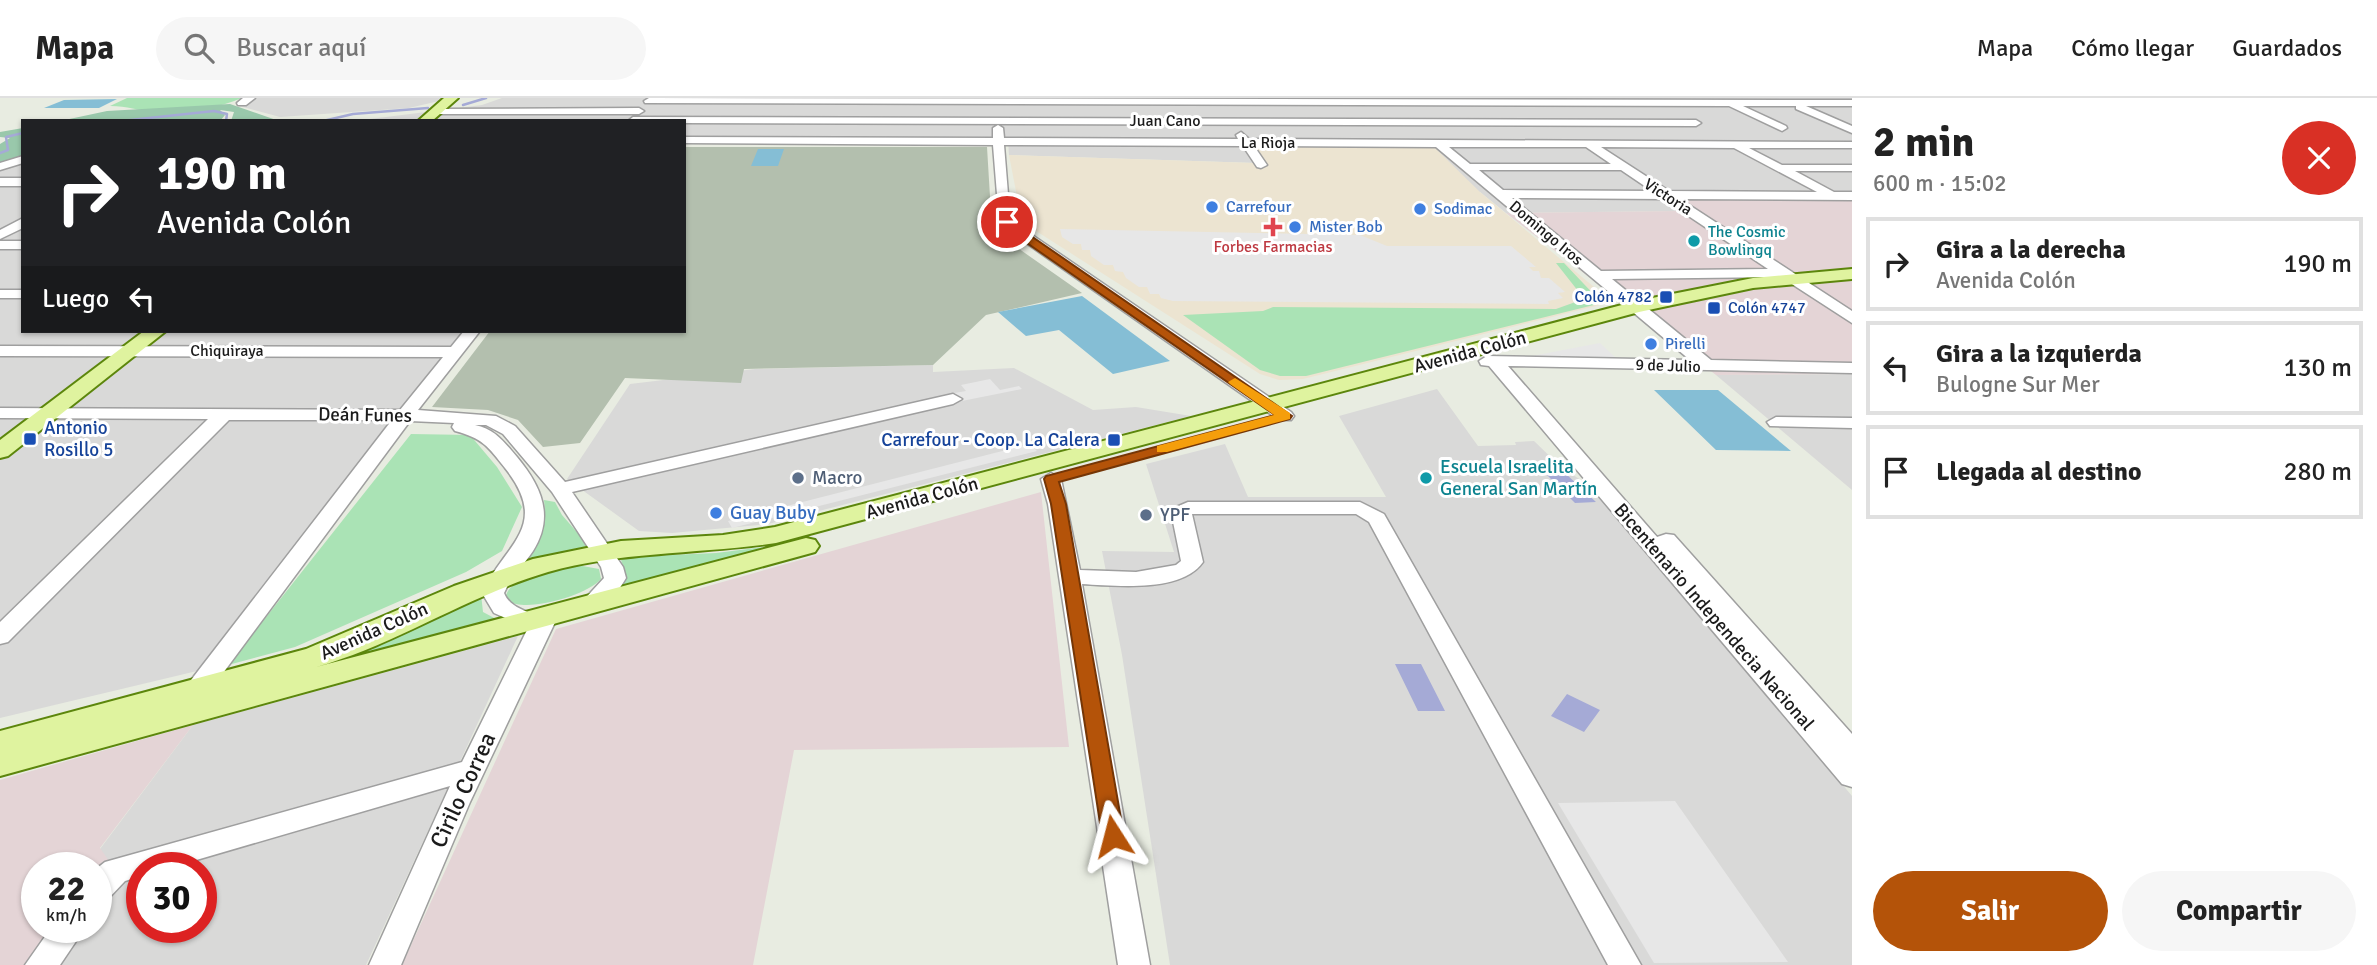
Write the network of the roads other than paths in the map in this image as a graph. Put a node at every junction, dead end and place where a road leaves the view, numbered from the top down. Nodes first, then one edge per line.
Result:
1 (452, 98) edge
2 (519, 98) edge
3 (650, 99) edge
4 (814, 99) edge
5 (994, 99) edge
6 (1218, 100) edge
7 (1386, 100) edge
8 (1523, 100) edge
9 (1653, 100) edge
10 (1786, 100) edge
11 (1728, 103) junction
12 (1852, 103) edge
13 (500, 112) junction
14 (429, 117) edge
15 (635, 117) edge
16 (809, 120) junction
17 (997, 121) junction
18 (1232, 121) junction
19 (1413, 122) junction
20 (1556, 123) junction
21 (1706, 128) junction
22 (1782, 128) dead end
23 (1852, 130) edge
24 (686, 140) edge
25 (801, 141) junction
26 (999, 141) junction
27 (1247, 143) junction
28 (1438, 144) junction
29 (1588, 144) junction
30 (1735, 145) junction
31 (1852, 145) edge
32 (21, 160) edge
33 (1261, 165) dead end
34 (0, 167) edge
35 (1468, 167) junction
36 (1623, 167) junction
37 (1780, 168) junction
38 (1852, 168) edge
39 (0, 182) edge
40 (21, 182) edge
41 (1499, 194) junction
42 (1663, 194) junction
43 (1833, 196) junction
44 (1852, 196) edge
45 (1852, 206) edge
46 (21, 223) edge
47 (0, 235) edge
48 (0, 245) edge
49 (21, 245) edge
50 (1852, 274) edge
51 (1596, 275) junction
52 (1792, 278) junction
53 (1852, 280) edge
54 (0, 294) edge
55 (21, 294) edge
56 (1642, 311) junction
57 (1852, 318) edge
58 (153, 333) edge
59 (470, 333) edge
60 (0, 351) edge
61 (130, 351) junction
62 (455, 352) junction
63 (1496, 361) junction
64 (1709, 367) junction
65 (1852, 368) edge
66 (953, 399) dead end
67 (1277, 411) junction
68 (0, 413) edge
69 (40, 419) junction
70 (218, 420) junction
71 (400, 421) junction
72 (1776, 422) dead end
73 (1852, 423) edge
74 (0, 425) edge
75 (0, 451) edge
76 (1051, 479) junction
77 (560, 489) junction
78 (1605, 491) junction
79 (1652, 523) junction
80 (597, 544) junction
81 (1070, 578) junction
82 (499, 579) junction
83 (591, 604) junction
84 (538, 619) junction
85 (0, 636) edge
86 (197, 690) junction
87 (0, 743) edge
88 (1852, 751) edge
89 (0, 763) edge
90 (471, 770) junction
91 (1852, 777) edge
92 (112, 879) edge
93 (58, 943) edge
94 (41, 965) edge
95 (385, 965) edge
96 (1134, 965) edge
97 (1625, 965) edge

1 - 14 main road
2 - 13 street
3 - 4 street
3 - 15 street
4 - 5 street
4 - 16 street
5 - 6 street
5 - 17 street
6 - 7 street
6 - 18 street
7 - 8 street
7 - 19 street, Domingo Iros
8 - 9 street
8 - 20 street, Victoria
9 - 11 street
9 - 21 street
10 - 11 street
10 - 12 street
10 - 23 street
11 - 22 street
13 - 14 street, Juan Cano
13 - 15 street, Juan Cano
15 - 16 street, Juan Cano
16 - 17 street, Juan Cano
16 - 25 street
17 - 18 street, Juan Cano
17 - 26 street
18 - 19 street, Juan Cano
18 - 27 street
19 - 20 street, Juan Cano
19 - 28 street, Domingo Iros
20 - 21 street, Juan Cano
20 - 29 street, Victoria
21 - 30 street
24 - 25 street, La Rioja
25 - 26 street, La Rioja
26 - 27 street, La Rioja
26 - 67 street
27 - 28 street, La Rioja
27 - 33 street
28 - 29 street, La Rioja
28 - 35 street, Domingo Iros
29 - 30 street, La Rioja
29 - 36 street, Victoria
30 - 31 street, La Rioja
30 - 37 street
32 - 34 street
35 - 36 street
35 - 41 street, Domingo Iros
36 - 42 street, Victoria
37 - 38 street
37 - 43 street
39 - 40 street
41 - 42 street
41 - 51 street, Domingo Iros
42 - 43 street
42 - 52 street, Victoria
43 - 44 street
43 - 45 street
46 - 47 street
48 - 49 street
50 - 52 main road, Avenida Colón
51 - 52 street
51 - 56 street, Domingo Iros
52 - 53 main road, Avenida Colón
52 - 56 main road, Avenida Colón
52 - 57 street, Victoria
54 - 55 street
56 - 63 main road, Avenida Colón
56 - 64 street, Domingo Iros
56 - 67 main road, Avenida Colón
58 - 61 main road
59 - 62 street
60 - 61 street, Chiquiraya
61 - 62 street, Chiquiraya
61 - 69 main road
62 - 71 street
63 - 64 street, 9 de Julio
63 - 67 main road, Avenida Colón
63 - 78 street, Bicentenario Independecia Nacional
63 - 79 street, Bicentenario Independecia Nacional
64 - 65 street, 9 de Julio
66 - 77 street
67 - 76 main road, Avenida Colón
67 - 80 main road, Avenida Colón
68 - 69 street, Deán Funes
69 - 70 street, Deán Funes
69 - 74 street, Deán Funes
69 - 75 main road
70 - 71 street, Deán Funes
70 - 85 street
71 - 77 street, Deán Funes
71 - 82 street, Deán Funes
71 - 86 street
72 - 73 street
76 - 81 street
76 - 83 main road, Avenida Colón
77 - 80 street, Deán Funes
78 - 79 street
78 - 91 street, Bicentenario Independecia Nacional
79 - 88 street, Bicentenario Independecia Nacional
80 - 82 main road, Avenida Colón
80 - 83 street, Deán Funes
81 - 96 street
81 - 97 street
82 - 84 street
82 - 86 main road, Avenida Colón
83 - 84 main road, Avenida Colón
84 - 89 main road, Avenida Colón
84 - 90 street, Cirilo Correa
86 - 87 main road, Avenida Colón
90 - 92 street
90 - 95 street, Cirilo Correa
93 - 94 street

